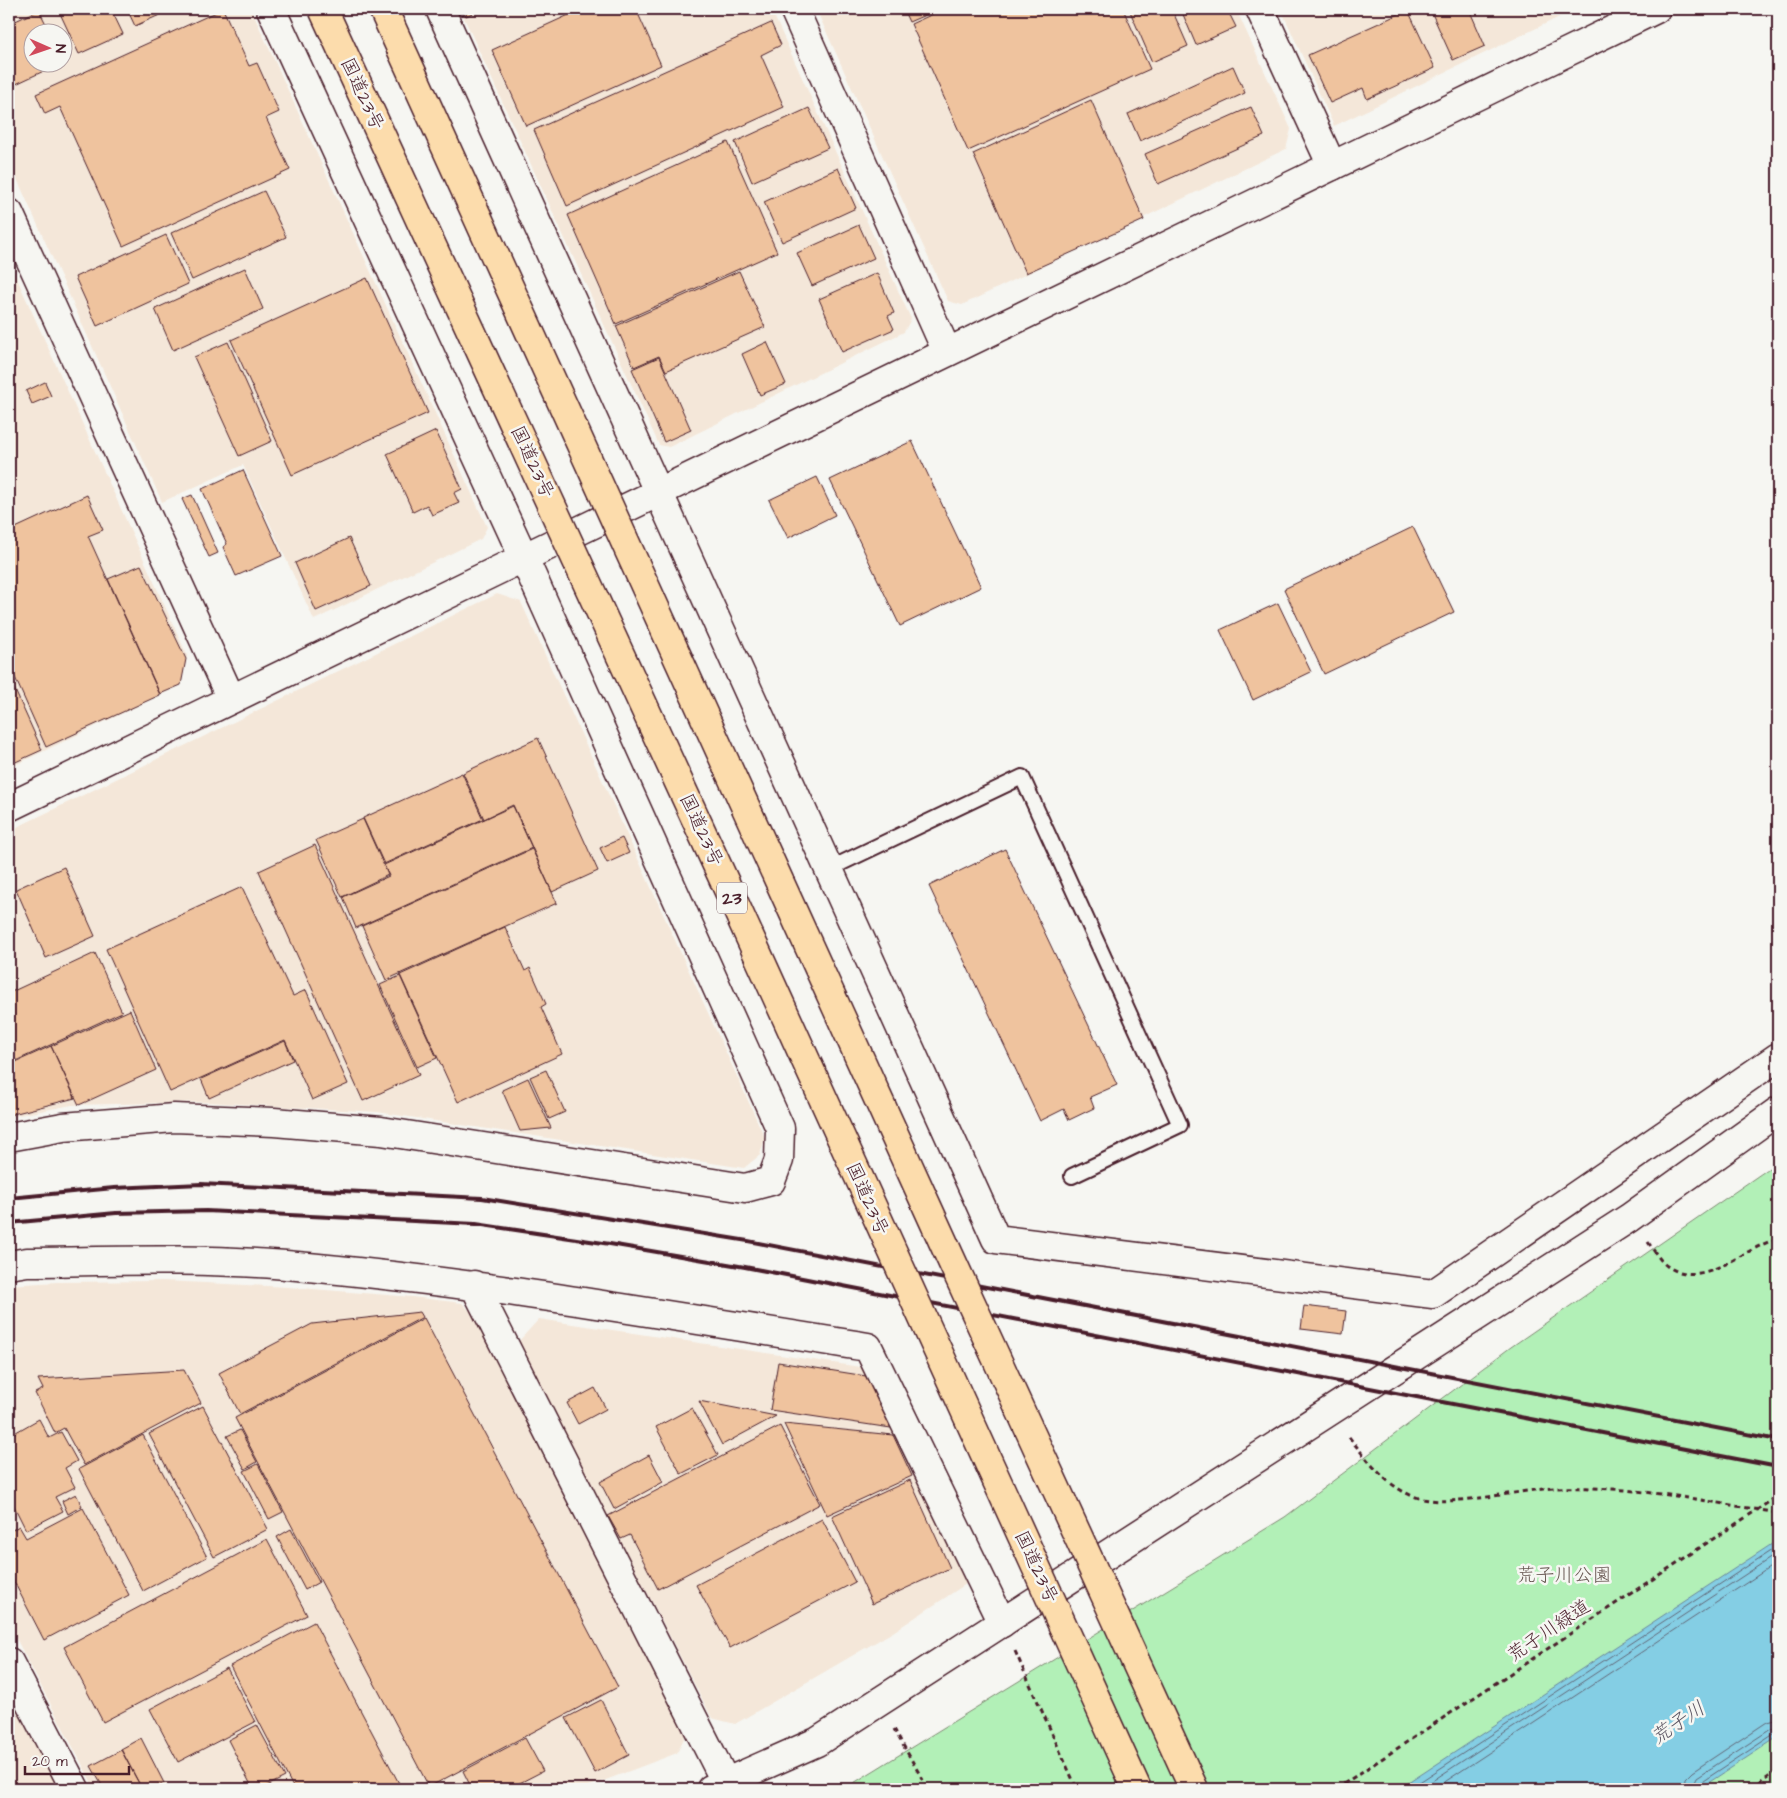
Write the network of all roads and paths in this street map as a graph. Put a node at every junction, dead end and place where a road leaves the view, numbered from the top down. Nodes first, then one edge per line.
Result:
1 (271, 9) edge
2 (323, 9) edge
3 (383, 9) edge
4 (440, 9) edge
5 (794, 9) edge
6 (1260, 9) edge
7 (1656, 9) edge
8 (1332, 166) junction
9 (9, 213) edge
10 (947, 352) junction
11 (658, 492) junction
12 (523, 556) junction
13 (231, 699) junction
14 (9, 807) edge
15 (829, 869) junction
16 (1778, 1057) edge
17 (1778, 1111) edge
18 (9, 1137) edge
19 (1072, 1176) dead end
20 (1629, 1218) junction
21 (1778, 1239) edge
22 (9, 1264) edge
23 (474, 1284) junction
24 (1328, 1413) junction
25 (1778, 1496) edge
26 (1758, 1509) junction
27 (1778, 1513) edge
28 (1002, 1624) junction
29 (9, 1662) edge
30 (879, 1703) junction
31 (1778, 1772) edge
32 (718, 1786) edge
33 (74, 1789) edge
34 (928, 1789) edge
35 (1077, 1789) edge
36 (1137, 1789) edge
37 (1194, 1789) edge
38 (1336, 1789) edge
39 (1751, 1789) edge

1 - 12 street
2 - 36 highway, 国道23号 / 23, bridge
3 - 37 highway, bridge
4 - 11 street
5 - 10 street
6 - 8 street
7 - 8 street
8 - 10 street
9 - 13 street
10 - 11 street
11 - 12 street
11 - 15 street
12 - 13 street
12 - 18 street
13 - 14 street
15 - 16 street
15 - 19 lane
17 - 20 street
20 - 21 path
20 - 24 street
22 - 23 street
23 - 28 street
23 - 32 street
24 - 26 path
24 - 28 street
25 - 26 path, 荒子川緑道
26 - 27 path
26 - 38 path, 荒子川緑道
28 - 30 street
28 - 35 path
29 - 33 street
30 - 32 street
30 - 34 path
31 - 39 path

